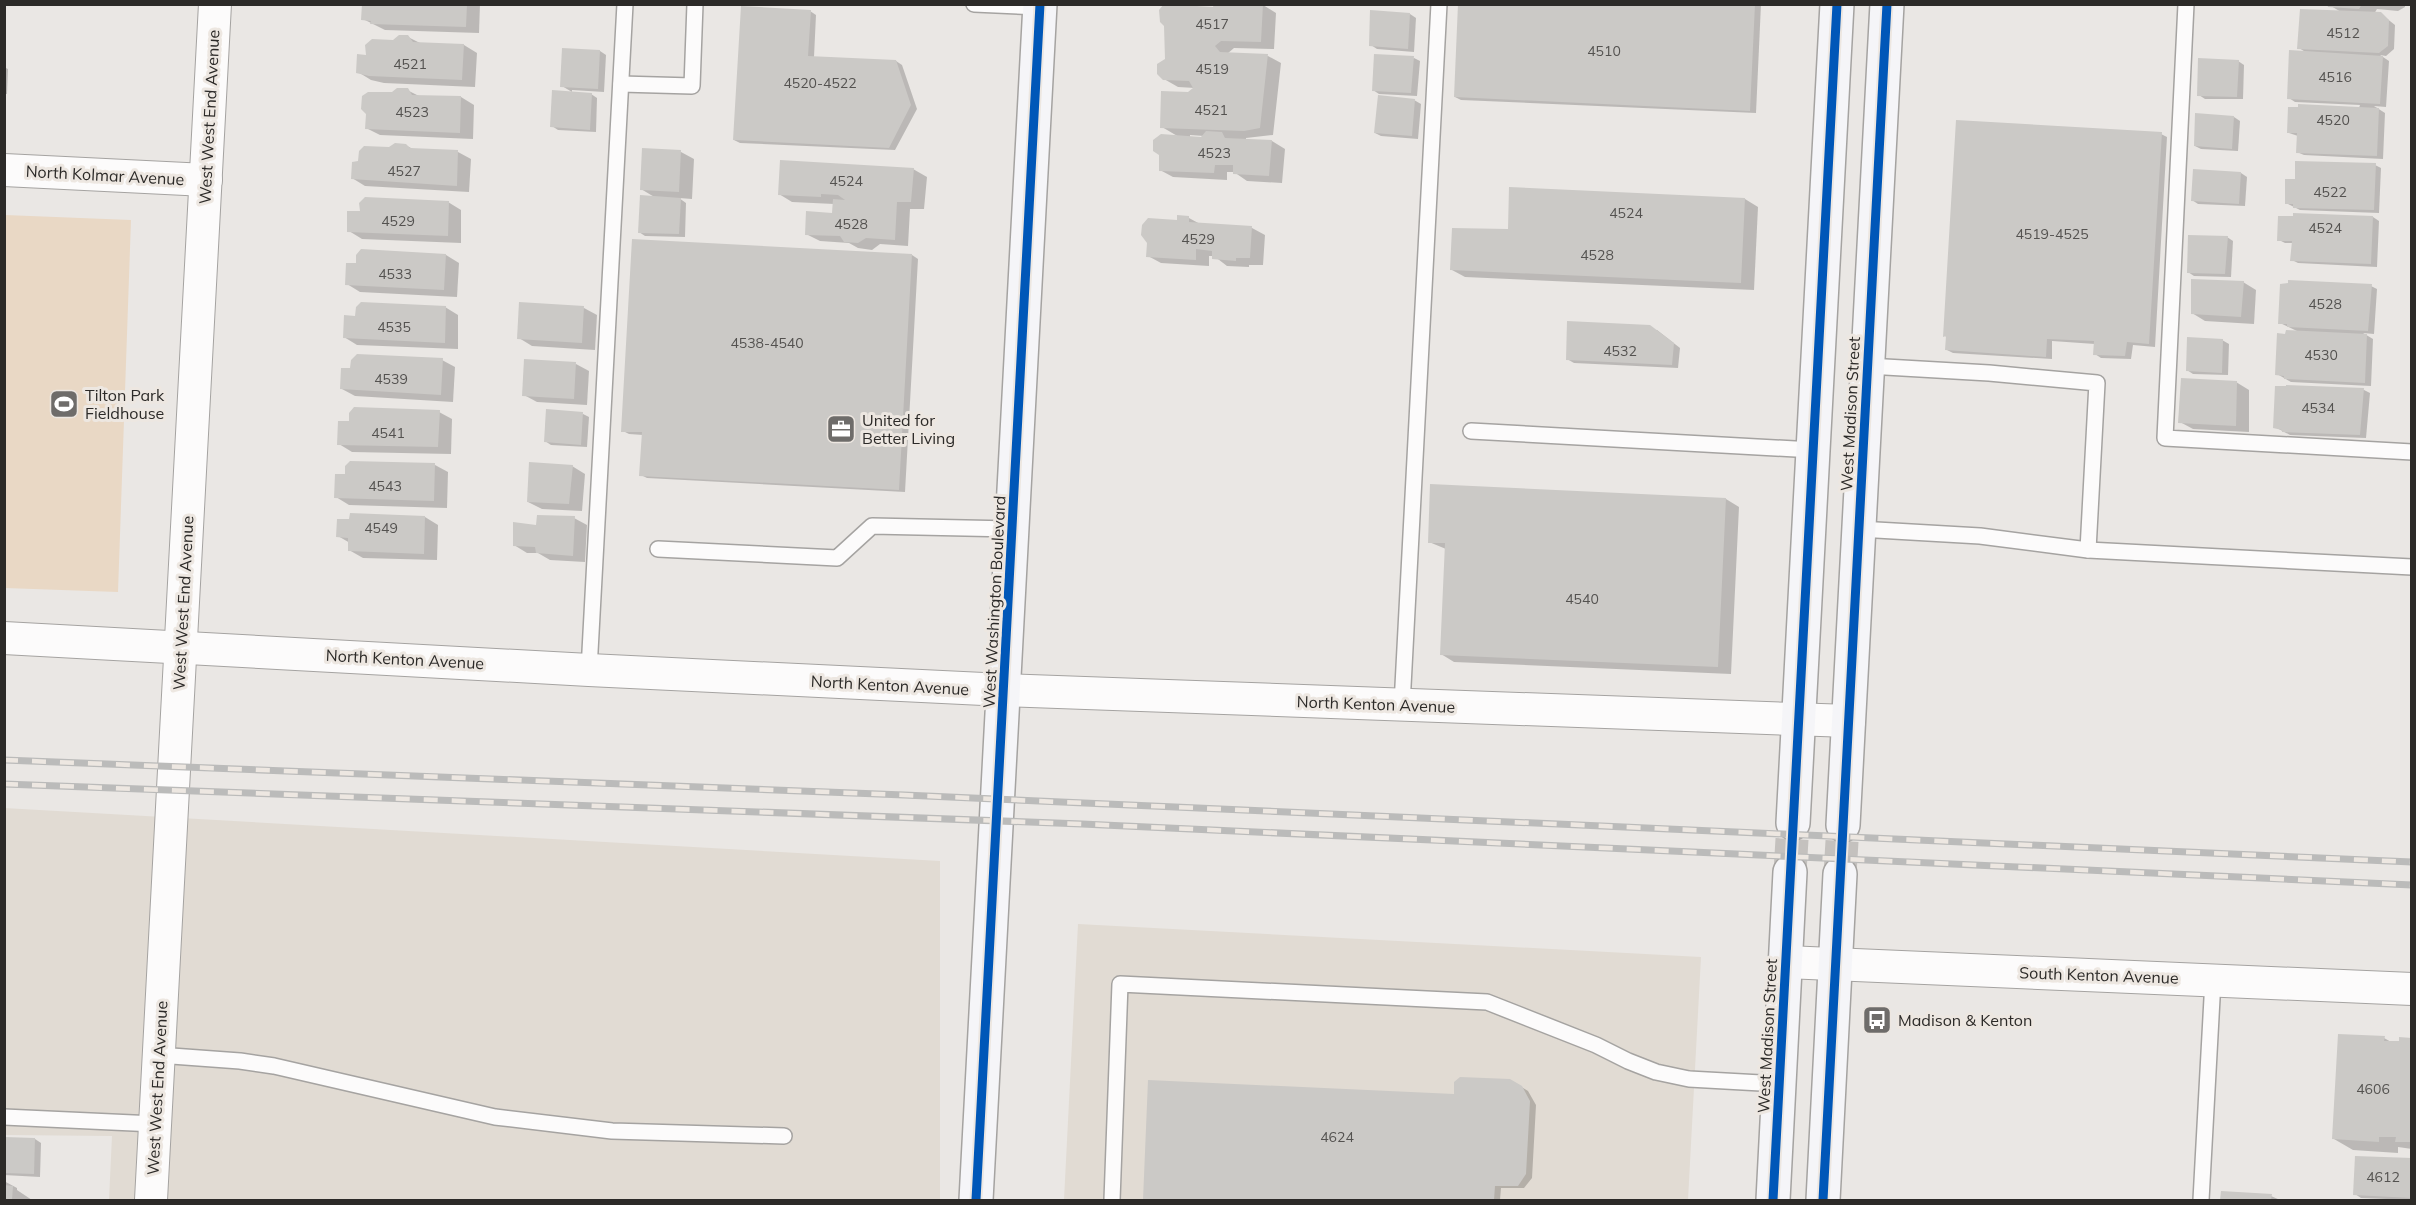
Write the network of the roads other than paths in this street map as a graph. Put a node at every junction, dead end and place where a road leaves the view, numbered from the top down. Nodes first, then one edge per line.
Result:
1 (215, 4) edge
2 (626, 4) edge
3 (695, 4) edge
4 (974, 4) edge
5 (1439, 4) edge
6 (1837, 4) edge
7 (1887, 4) edge
8 (2186, 4) edge
9 (1040, 6) edge
10 (621, 84) junction
11 (4, 170) edge
12 (206, 180) junction
13 (1868, 366) junction
14 (1471, 431) dead end
15 (1813, 450) junction
16 (2412, 452) edge
17 (1012, 529) junction
18 (1859, 529) junction
19 (658, 549) dead end
20 (2088, 550) junction
21 (2412, 567) edge
22 (4, 638) edge
23 (181, 646) junction
24 (590, 670) junction
25 (1004, 690) junction
26 (1402, 705) junction
27 (1798, 719) junction
28 (1849, 721) junction
29 (1793, 823) tunnel mouth
30 (1843, 825) tunnel mouth
31 (1790, 872) tunnel mouth
32 (1840, 874) tunnel mouth
33 (1786, 962) junction
34 (1836, 964) junction
35 (2213, 980) junction
36 (2412, 989) edge
37 (158, 1055) junction
38 (1779, 1083) junction
39 (4, 1117) edge
40 (155, 1124) junction
41 (784, 1136) dead end
42 (151, 1200) edge
43 (976, 1200) edge
44 (1112, 1200) edge
45 (1773, 1200) edge
46 (1823, 1200) edge
47 (2201, 1200) edge

1 - 12 street, West West End Avenue
2 - 10 lane
3 - 10 lane
4 - 9 lane
5 - 26 lane
6 - 15 main road
7 - 13 main road, West Madison Street
8 - 16 lane
9 - 17 main road, West Washington Boulevard
10 - 24 lane
11 - 12 street, North Kolmar Avenue
12 - 23 street, West West End Avenue
13 - 18 main road, West Madison Street
13 - 20 lane
14 - 15 lane
15 - 27 main road
17 - 19 lane
17 - 25 main road, West Washington Boulevard
18 - 20 lane
18 - 28 main road, West Madison Street
20 - 21 lane
22 - 23 street, North Kenton Avenue
23 - 24 street, North Kenton Avenue
23 - 37 street, West West End Avenue
24 - 25 street, North Kenton Avenue
25 - 26 street, North Kenton Avenue
25 - 43 main road, West Washington Boulevard
26 - 27 street, North Kenton Avenue
27 - 28 street, North Kenton Avenue
27 - 29 main road
28 - 30 main road, West Madison Street
31 - 33 main road, West Madison Street
32 - 34 main road
33 - 34 street, South Kenton Avenue
33 - 38 main road, West Madison Street
34 - 35 street, South Kenton Avenue
34 - 46 main road
35 - 36 street, South Kenton Avenue
35 - 47 lane
37 - 40 street, West West End Avenue
37 - 41 lane
38 - 44 lane
38 - 45 main road, West Madison Street
39 - 40 lane
40 - 42 street, West West End Avenue

